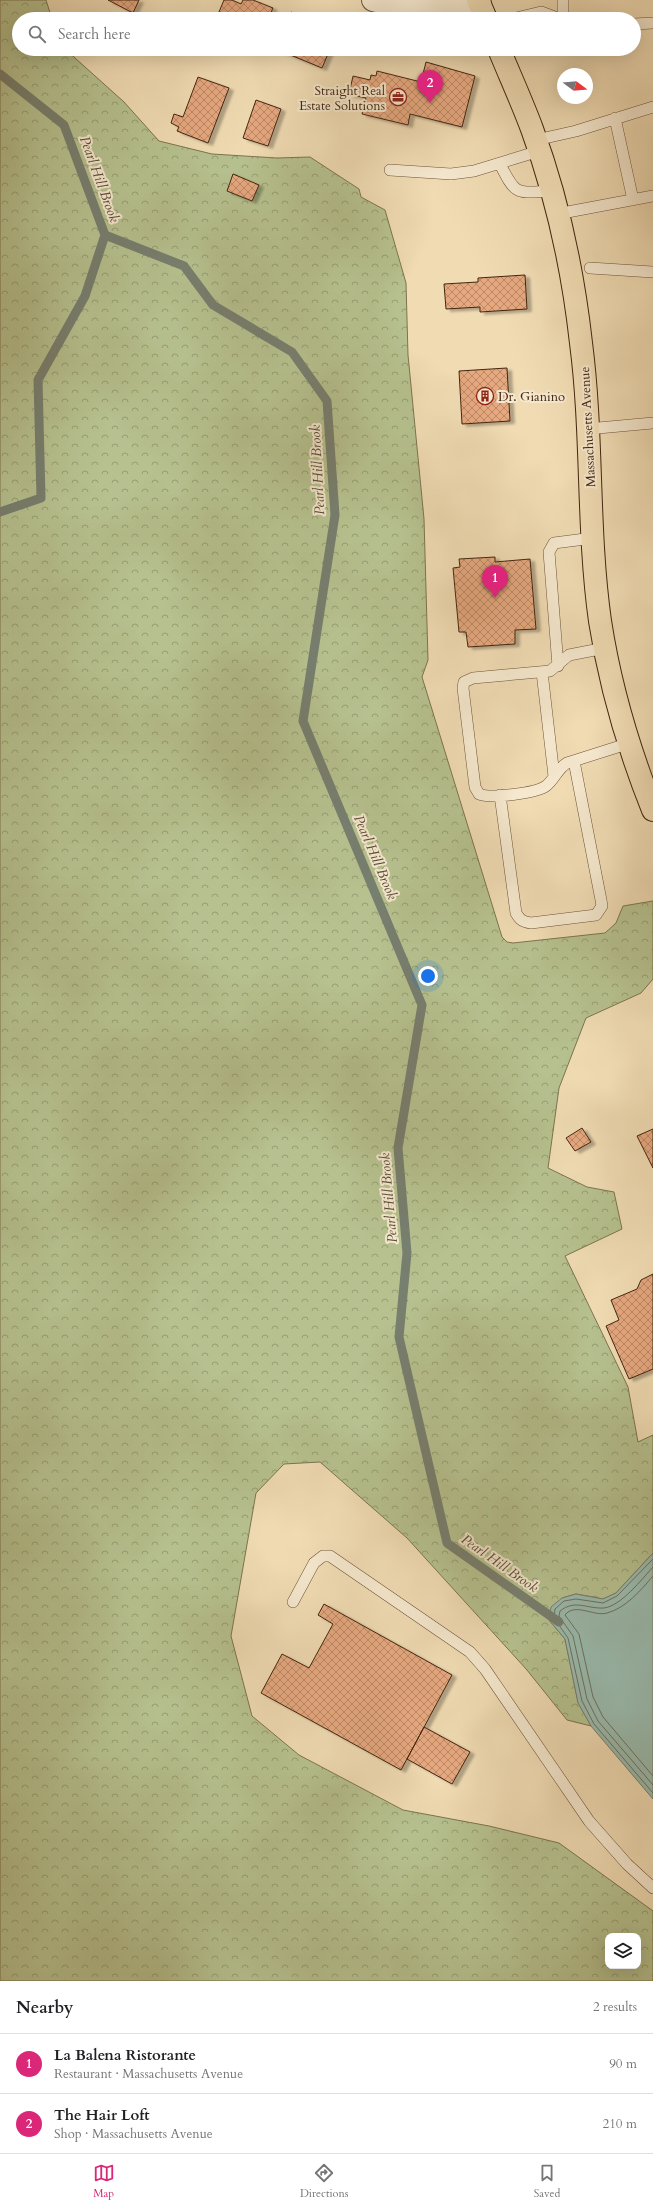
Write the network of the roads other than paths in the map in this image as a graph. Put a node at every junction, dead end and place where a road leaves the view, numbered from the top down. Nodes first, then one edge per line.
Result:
1 (372, 0) edge
2 (562, 0) edge
3 (481, 8) edge
4 (561, 12) edge
5 (653, 23) edge
6 (641, 24) edge
7 (502, 56) edge
8 (653, 107) edge
9 (615, 118) junction
10 (538, 146) junction
11 (500, 164) junction
12 (390, 170) dead end
13 (551, 192) junction
14 (653, 196) edge
15 (633, 200) junction
16 (557, 214) junction
17 (590, 268) dead end
18 (653, 272) edge
19 (653, 423) edge
20 (588, 428) junction
21 (593, 538) junction
22 (605, 648) junction
23 (558, 666) junction
24 (542, 672) junction
25 (630, 743) junction
26 (574, 761) junction
27 (554, 776) junction
28 (500, 795) junction
29 (653, 810) edge
30 (293, 1602) dead end
31 (653, 1888) edge

1 - 3 street
2 - 4 lane
5 - 6 lane
7 - 10 main road, Massachusetts Avenue
8 - 9 lane
9 - 10 lane
9 - 15 lane
10 - 11 lane
10 - 13 main road, Massachusetts Avenue
11 - 12 lane
11 - 13 lane
13 - 16 main road, Massachusetts Avenue
14 - 15 lane
15 - 16 lane
16 - 20 main road, Massachusetts Avenue
17 - 18 lane
19 - 20 lane
20 - 21 main road, Massachusetts Avenue
21 - 22 main road, Massachusetts Avenue
21 - 23 lane
22 - 23 lane
22 - 25 main road, Massachusetts Avenue
23 - 24 lane
24 - 27 lane
24 - 28 lane
25 - 26 lane
25 - 29 main road, Massachusetts Avenue
26 - 27 lane
26 - 28 lane
27 - 28 lane
30 - 31 lane

